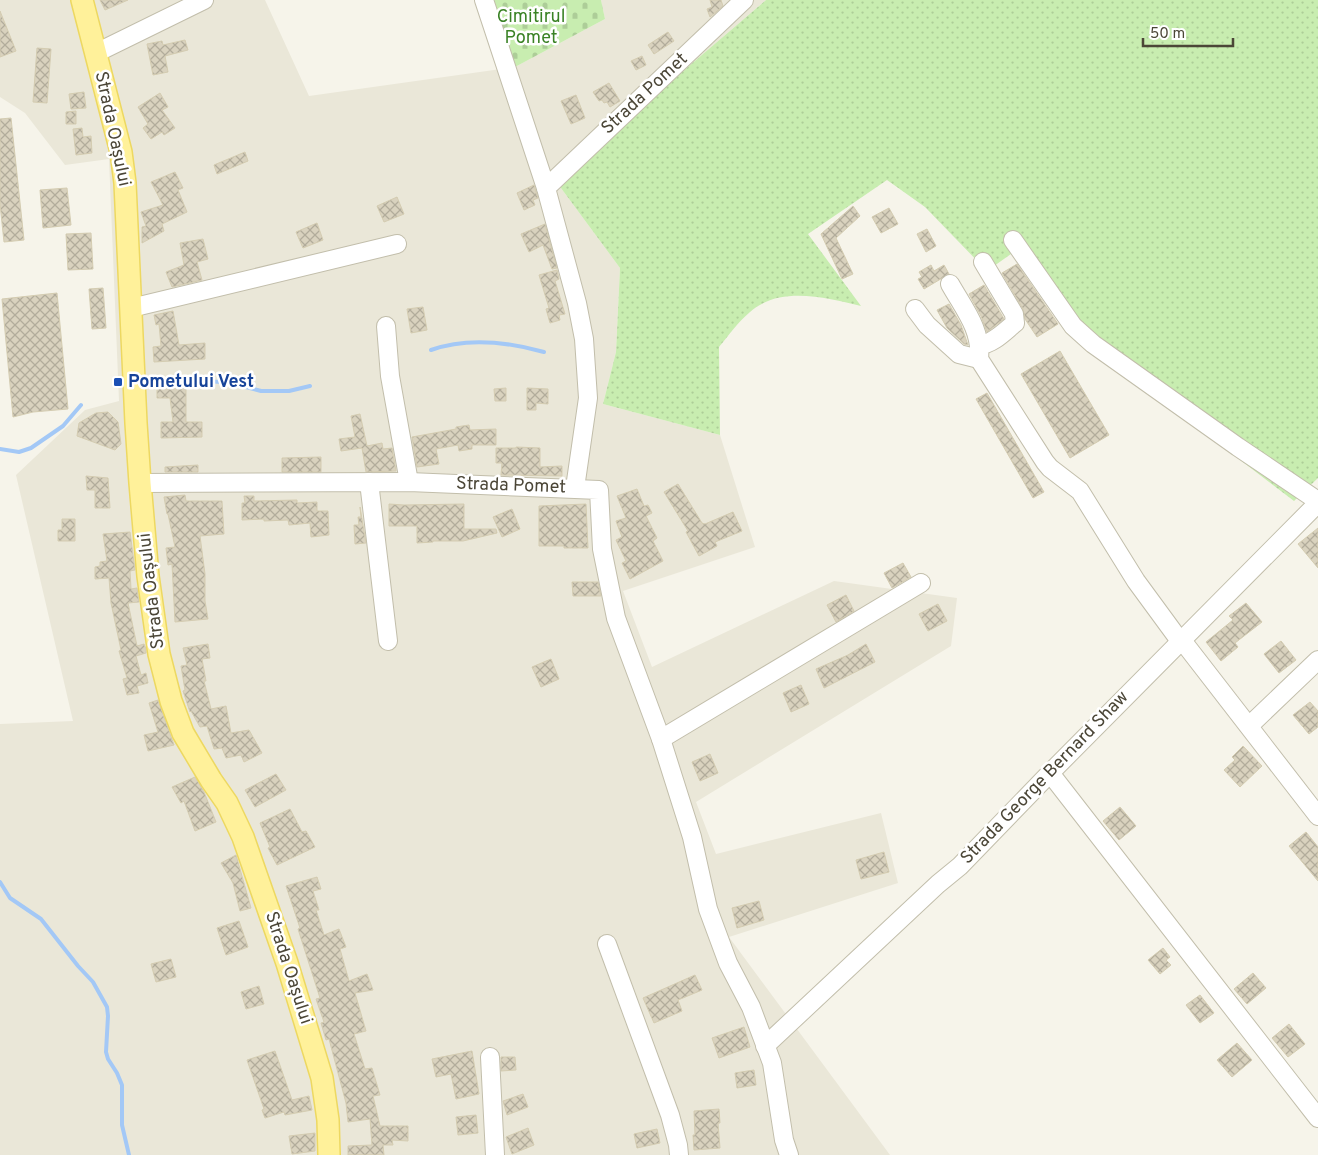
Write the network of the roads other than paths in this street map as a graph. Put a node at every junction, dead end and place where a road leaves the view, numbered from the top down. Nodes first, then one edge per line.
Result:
1 (82, 0) edge
2 (204, 0) edge
3 (484, 0) edge
4 (736, 3) edge
5 (96, 53) junction
6 (546, 188) junction
7 (1013, 240) dead end
8 (397, 244) dead end
9 (982, 262) dead end
10 (950, 284) dead end
11 (131, 308) junction
12 (915, 309) dead end
13 (386, 326) dead end
14 (980, 352) junction
15 (369, 482) junction
16 (409, 482) junction
17 (140, 483) junction
18 (575, 488) junction
19 (1318, 502) edge
20 (921, 583) dead end
21 (1181, 640) junction
22 (388, 641) dead end
23 (1318, 660) edge
24 (1249, 726) junction
25 (661, 739) junction
26 (1050, 773) junction
27 (1318, 816) edge
28 (607, 944) dead end
29 (765, 1046) junction
30 (490, 1057) dead end
31 (1318, 1118) edge
32 (328, 1155) edge
33 (495, 1155) edge
34 (679, 1155) edge
35 (789, 1155) edge

1 - 5 main road, Strada Oașului
2 - 5 street
3 - 6 street, Strada Pomet
4 - 6 street, Strada Pomet
5 - 11 main road, Strada Oașului
6 - 18 street, Strada Pomet
7 - 19 street
8 - 11 street
9 - 14 street
10 - 14 street
11 - 17 main road, Strada Oașului
12 - 14 street
13 - 16 street
14 - 21 street
15 - 16 street, Strada Pomet
15 - 17 street, Strada Pomet
15 - 22 street
16 - 18 street, Strada Pomet
17 - 32 main road, Strada Oașului
18 - 25 street
19 - 21 street, Strada George Bernard Shaw
20 - 25 street
21 - 24 street
21 - 26 street, Strada George Bernard Shaw
23 - 24 street
24 - 27 street
25 - 29 street
26 - 29 street, Strada George Bernard Shaw
26 - 31 street
28 - 34 street
29 - 35 street
30 - 33 street

